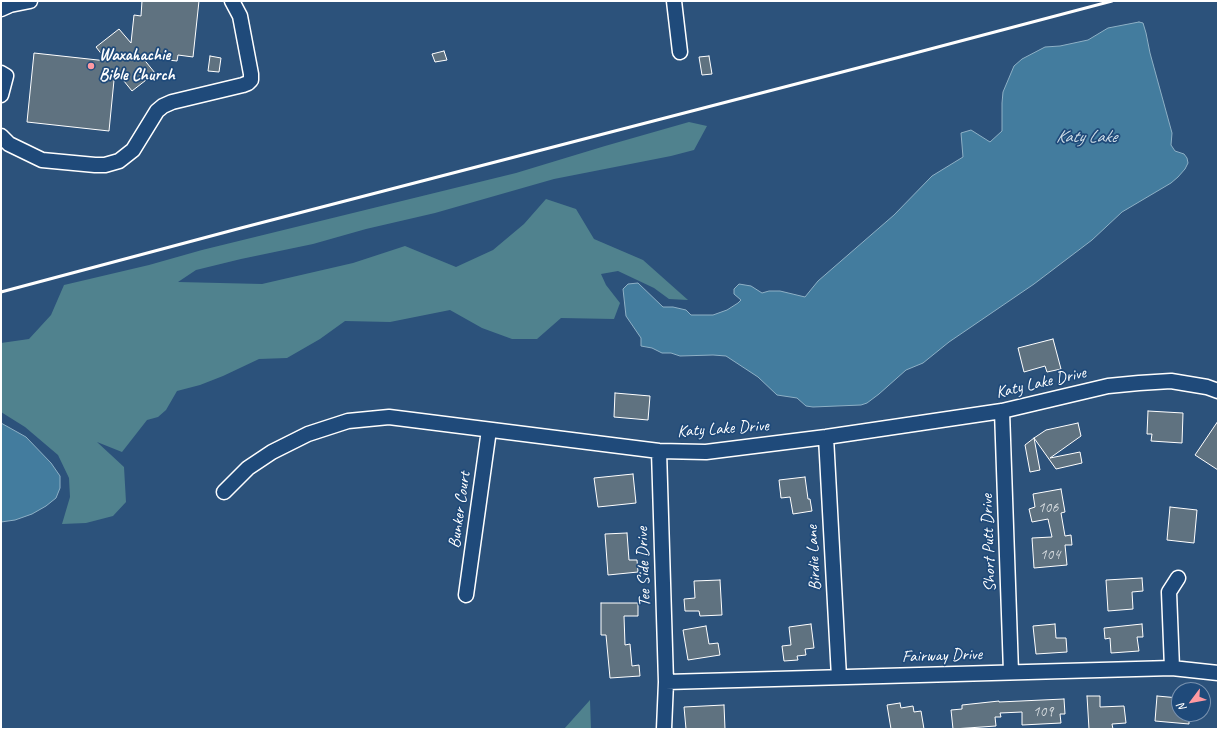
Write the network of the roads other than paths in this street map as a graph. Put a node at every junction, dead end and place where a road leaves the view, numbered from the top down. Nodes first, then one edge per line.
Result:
1 (30, 1) edge
2 (232, 1) edge
3 (674, 1) edge
4 (1, 10) edge
5 (680, 52) dead end
6 (1, 73) edge
7 (1, 95) edge
8 (1, 136) edge
9 (1218, 391) edge
10 (1002, 411) junction
11 (489, 430) junction
12 (826, 437) junction
13 (658, 451) junction
14 (224, 492) dead end
15 (1178, 578) dead end
16 (466, 595) dead end
17 (1172, 668) junction
18 (1011, 672) junction
19 (1218, 673) edge
20 (839, 677) junction
21 (666, 682) junction
22 (664, 729) edge

1 - 4 street
2 - 8 street
3 - 5 street
6 - 7 street
9 - 10 street, Katy Lake Drive
10 - 12 street, Katy Lake Drive
10 - 18 street, Short Putt Drive
11 - 13 street, Katy Lake Drive
11 - 14 street, Katy Lake Drive
11 - 16 street, Bunker Court
12 - 13 street, Katy Lake Drive
12 - 20 street, Birdie Lane
13 - 21 street, Tee Side Drive
15 - 17 street
17 - 18 street, Fairway Drive
17 - 19 street, Fairway Drive
18 - 20 street, Fairway Drive
20 - 21 street, Fairway Drive
21 - 22 street, Tee Side Drive

